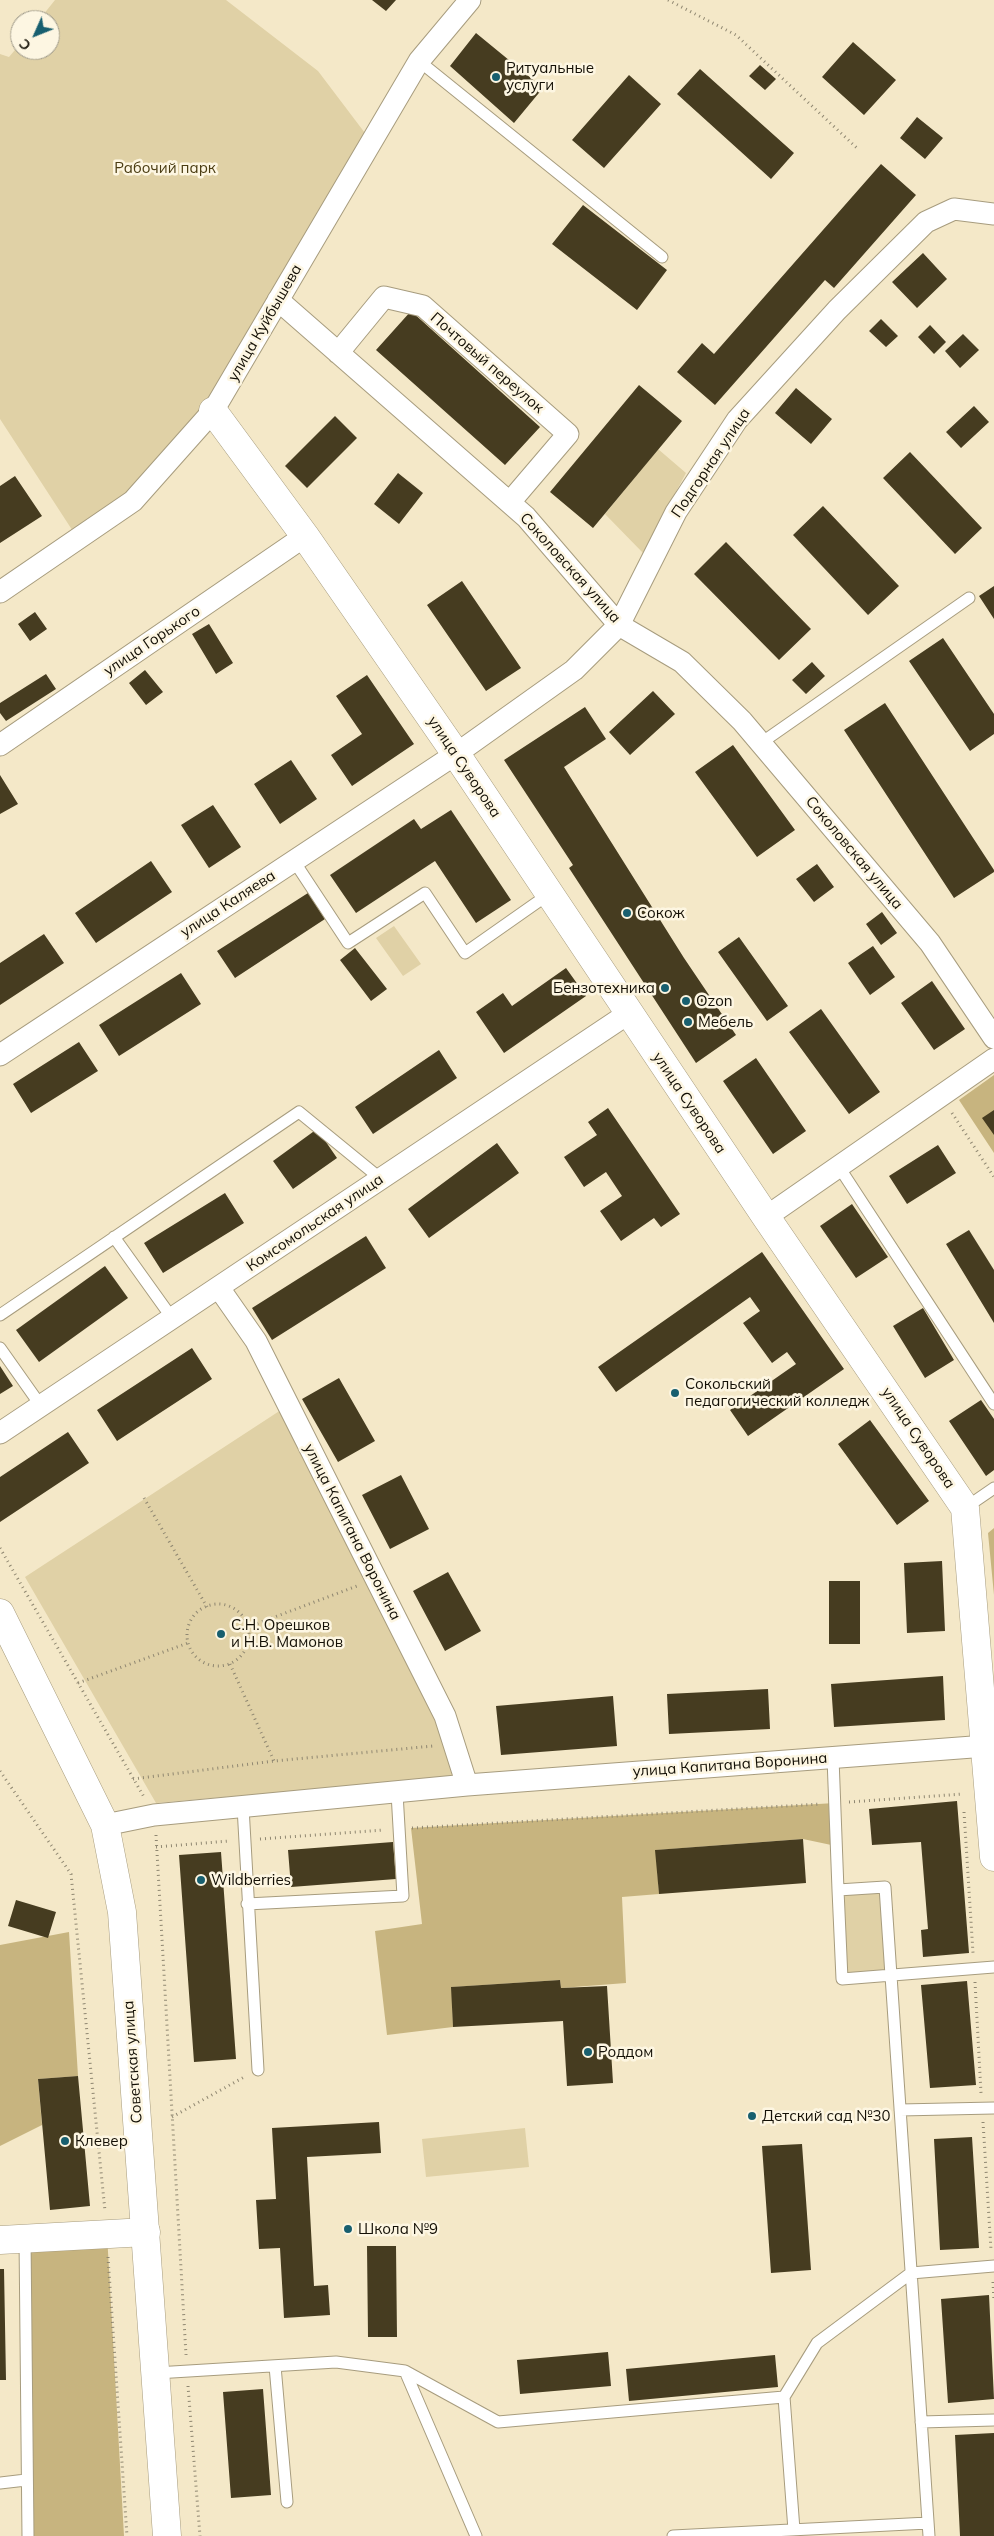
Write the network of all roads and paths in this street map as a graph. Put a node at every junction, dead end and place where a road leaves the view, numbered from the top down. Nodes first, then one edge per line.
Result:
1 (470, 0) edge
2 (668, 0) edge
3 (419, 61) junction
4 (858, 149) dead end
5 (994, 214) edge
6 (662, 257) dead end
7 (278, 300) junction
8 (338, 353) junction
9 (213, 411) junction
10 (510, 502) junction
11 (305, 536) junction
12 (0, 592) edge
13 (969, 598) dead end
14 (619, 625) junction
15 (761, 743) junction
16 (0, 745) edge
17 (456, 754) junction
18 (294, 861) junction
19 (549, 894) junction
20 (628, 1013) junction
21 (994, 1038) edge
22 (0, 1055) edge
23 (994, 1059) edge
24 (941, 1096) junction
25 (839, 1167) junction
26 (994, 1177) edge
27 (381, 1179) junction
28 (766, 1217) junction
29 (114, 1237) junction
30 (219, 1288) junction
31 (0, 1315) edge
32 (172, 1318) junction
33 (0, 1348) edge
34 (994, 1404) edge
35 (41, 1406) junction
36 (0, 1433) edge
37 (994, 1488) edge
38 (144, 1498) dead end
39 (965, 1508) junction
40 (0, 1548) edge
41 (376, 1578) junction
42 (206, 1607) junction
43 (0, 1613) edge
44 (248, 1627) junction
45 (188, 1643) junction
46 (230, 1663) junction
47 (78, 1683) junction
48 (454, 1744) junction
49 (990, 1746) edge
50 (833, 1758) junction
51 (274, 1761) junction
52 (0, 1770) edge
53 (133, 1779) junction
54 (467, 1785) junction
55 (397, 1793) junction
56 (835, 1803) junction
57 (243, 1807) junction
58 (154, 1815) junction
59 (105, 1825) junction
60 (411, 1828) dead end
61 (392, 1830) dead end
62 (254, 1840) dead end
63 (235, 1841) dead end
64 (156, 1847) junction
65 (994, 1857) edge
66 (838, 1890) junction
67 (247, 1904) junction
68 (974, 1963) dead end
69 (994, 1967) edge
70 (974, 1973) dead end
71 (891, 1977) junction
72 (258, 2070) joint
73 (982, 2102) dead end
74 (900, 2110) junction
75 (988, 2110) edge
76 (172, 2117) junction
77 (146, 2232) junction
78 (107, 2234) junction
79 (13, 2239) edge
80 (991, 2251) dead end
81 (994, 2266) edge
82 (911, 2273) junction
83 (993, 2281) edge
84 (994, 2301) edge
85 (275, 2366) junction
86 (187, 2371) junction
87 (405, 2371) junction
88 (156, 2373) junction
89 (784, 2397) junction
90 (994, 2420) edge
91 (921, 2422) junction
92 (26, 2480) junction
93 (0, 2483) edge
94 (287, 2502) dead end
95 (928, 2523) junction
96 (794, 2530) junction
97 (28, 2536) edge
98 (127, 2536) edge
99 (167, 2536) edge
100 (200, 2536) edge
101 (476, 2536) edge
102 (673, 2536) edge
103 (929, 2536) edge

1 - 3 street, улица Куйбышева
2 - 4 path
3 - 6 lane
3 - 7 street, улица Куйбышева
5 - 14 street, Подгорная улица
7 - 8 street, Соколовская улица
7 - 9 street, улица Куйбышева
8 - 10 street, Соколовская улица
8 - 10 street, Почтовый переулок
9 - 11 street, улица Суворова
9 - 12 street, улица Куйбышева
10 - 14 street, Соколовская улица
11 - 16 street, улица Горького
11 - 17 street, улица Суворова
13 - 15 lane
14 - 15 street, Соколовская улица
14 - 17 street, Подгорная улица
15 - 21 street, Соколовская улица
17 - 18 street, улица Каляева
17 - 19 street, улица Суворова
18 - 19 lane
18 - 22 street, улица Каляева
19 - 20 street, улица Суворова
20 - 27 street, Комсомольская улица
20 - 28 street, улица Суворова
23 - 24 street
24 - 25 street
24 - 26 path
25 - 28 street
25 - 34 lane
27 - 29 lane
27 - 30 street, Комсомольская улица
28 - 39 street, улица Суворова
29 - 31 lane
29 - 32 lane
30 - 32 street, Комсомольская улица
30 - 41 street, улица Капитана Воронина
32 - 35 street, Комсомольская улица
33 - 35 lane
35 - 36 street, Комсомольская улица
37 - 39 lane
38 - 42 path
39 - 49 street, улица Суворова
40 - 47 path
41 - 44 path
41 - 48 street, улица Капитана Воронина
42 - 44 path
42 - 45 path
43 - 59 street, Советская улица
44 - 46 path
45 - 46 path
45 - 47 path
46 - 51 path
47 - 53 path
48 - 51 path
48 - 54 street, улица Капитана Воронина
49 - 50 street, улица Капитана Воронина
49 - 65 street, улица Суворова
50 - 54 street, улица Капитана Воронина
50 - 56 lane
51 - 53 path
52 - 78 path
53 - 58 path
54 - 55 street, улица Капитана Воронина
55 - 57 street, улица Капитана Воронина
55 - 67 lane
56 - 60 path
56 - 66 lane
56 - 68 path
57 - 58 street, улица Капитана Воронина
57 - 67 lane
58 - 59 street, улица Капитана Воронина
58 - 64 path
59 - 77 street, Советская улица
61 - 62 path
63 - 64 path
64 - 76 path
66 - 71 lane
66 - 71 lane
67 - 72 lane
69 - 71 lane
70 - 73 path
71 - 74 lane
72 - 76 path
74 - 75 lane
74 - 82 lane
75 - 80 path
76 - 86 path
77 - 78 street
77 - 88 street, Советская улица
78 - 79 street
78 - 98 path
79 - 92 lane
81 - 82 lane
82 - 89 lane
82 - 91 lane
83 - 84 path
85 - 86 lane
85 - 87 lane
85 - 94 lane
86 - 88 lane
86 - 100 path
87 - 89 lane
87 - 101 lane
88 - 99 street, Советская улица
89 - 96 lane
90 - 91 lane
91 - 95 lane
92 - 93 lane
92 - 97 lane
95 - 96 lane
95 - 103 lane
96 - 102 lane

